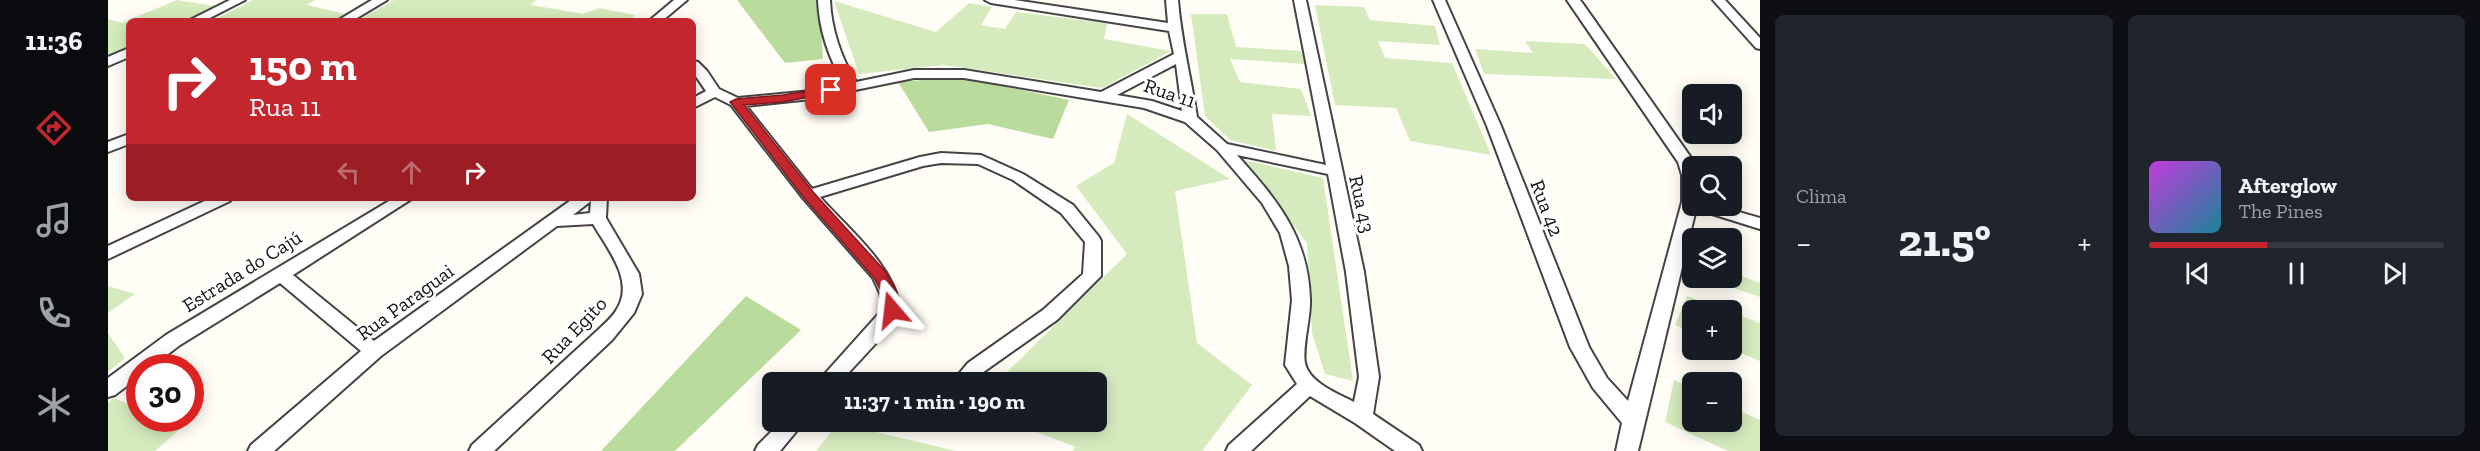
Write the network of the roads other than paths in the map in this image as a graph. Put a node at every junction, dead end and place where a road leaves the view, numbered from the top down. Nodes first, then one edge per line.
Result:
1 (239, 0) edge
2 (381, 0) edge
3 (681, 0) edge
4 (824, 0) edge
5 (991, 0) edge
6 (1172, 0) edge
7 (1300, 0) edge
8 (1439, 0) edge
9 (1573, 0) edge
10 (1719, 0) edge
11 (200, 18) edge
12 (348, 18) edge
13 (659, 18) edge
14 (1174, 28) junction
15 (1760, 45) edge
16 (126, 53) edge
17 (1181, 56) junction
18 (108, 62) edge
19 (696, 69) edge
20 (851, 85) junction
21 (714, 92) junction
22 (1104, 96) junction
23 (696, 102) edge
24 (736, 102) junction
25 (1190, 119) junction
26 (126, 139) edge
27 (1222, 147) junction
28 (108, 148) edge
29 (1682, 156) edge
30 (1334, 171) junction
31 (809, 195) junction
32 (218, 201) edge
33 (400, 201) edge
34 (581, 201) edge
35 (599, 201) edge
36 (1691, 216) edge
37 (1735, 216) edge
38 (598, 218) junction
39 (555, 221) junction
40 (1760, 224) edge
41 (108, 253) edge
42 (279, 273) junction
43 (374, 351) junction
44 (838, 372) edge
45 (971, 372) edge
46 (1308, 385) junction
47 (108, 389) edge
48 (1362, 417) junction
49 (1633, 421) junction
50 (784, 432) edge
51 (259, 451) edge
52 (480, 451) edge
53 (766, 451) edge
54 (1237, 451) edge
55 (1412, 451) edge
56 (1627, 451) edge

1 - 11 street
2 - 12 street
3 - 13 street
4 - 20 street
5 - 14 street
6 - 14 street
7 - 30 street, Rua 43
8 - 49 street, Rua 42
9 - 29 street
10 - 15 street
14 - 17 street
16 - 18 street
17 - 22 street
17 - 25 street
19 - 21 street
20 - 22 street, Rua 11
20 - 24 street, Rua 11
21 - 23 street
21 - 24 street, Rua 11
22 - 25 street, Rua 11
24 - 31 street
25 - 27 street, Rua 11
26 - 28 street
27 - 30 street
27 - 46 street, Rua 11
30 - 48 street, Rua 43
31 - 44 street
31 - 45 street
32 - 41 street
33 - 42 street, Estrada do Cajú
34 - 39 street, Rua Paraguai
35 - 38 street
36 - 49 street
37 - 40 street
38 - 39 street
38 - 52 street, Rua Egito
39 - 43 street, Rua Paraguai
42 - 43 street
42 - 47 street, Estrada do Cajú
43 - 51 street, Rua Paraguai
46 - 48 street
46 - 54 street
48 - 55 street
49 - 56 street
50 - 53 street

